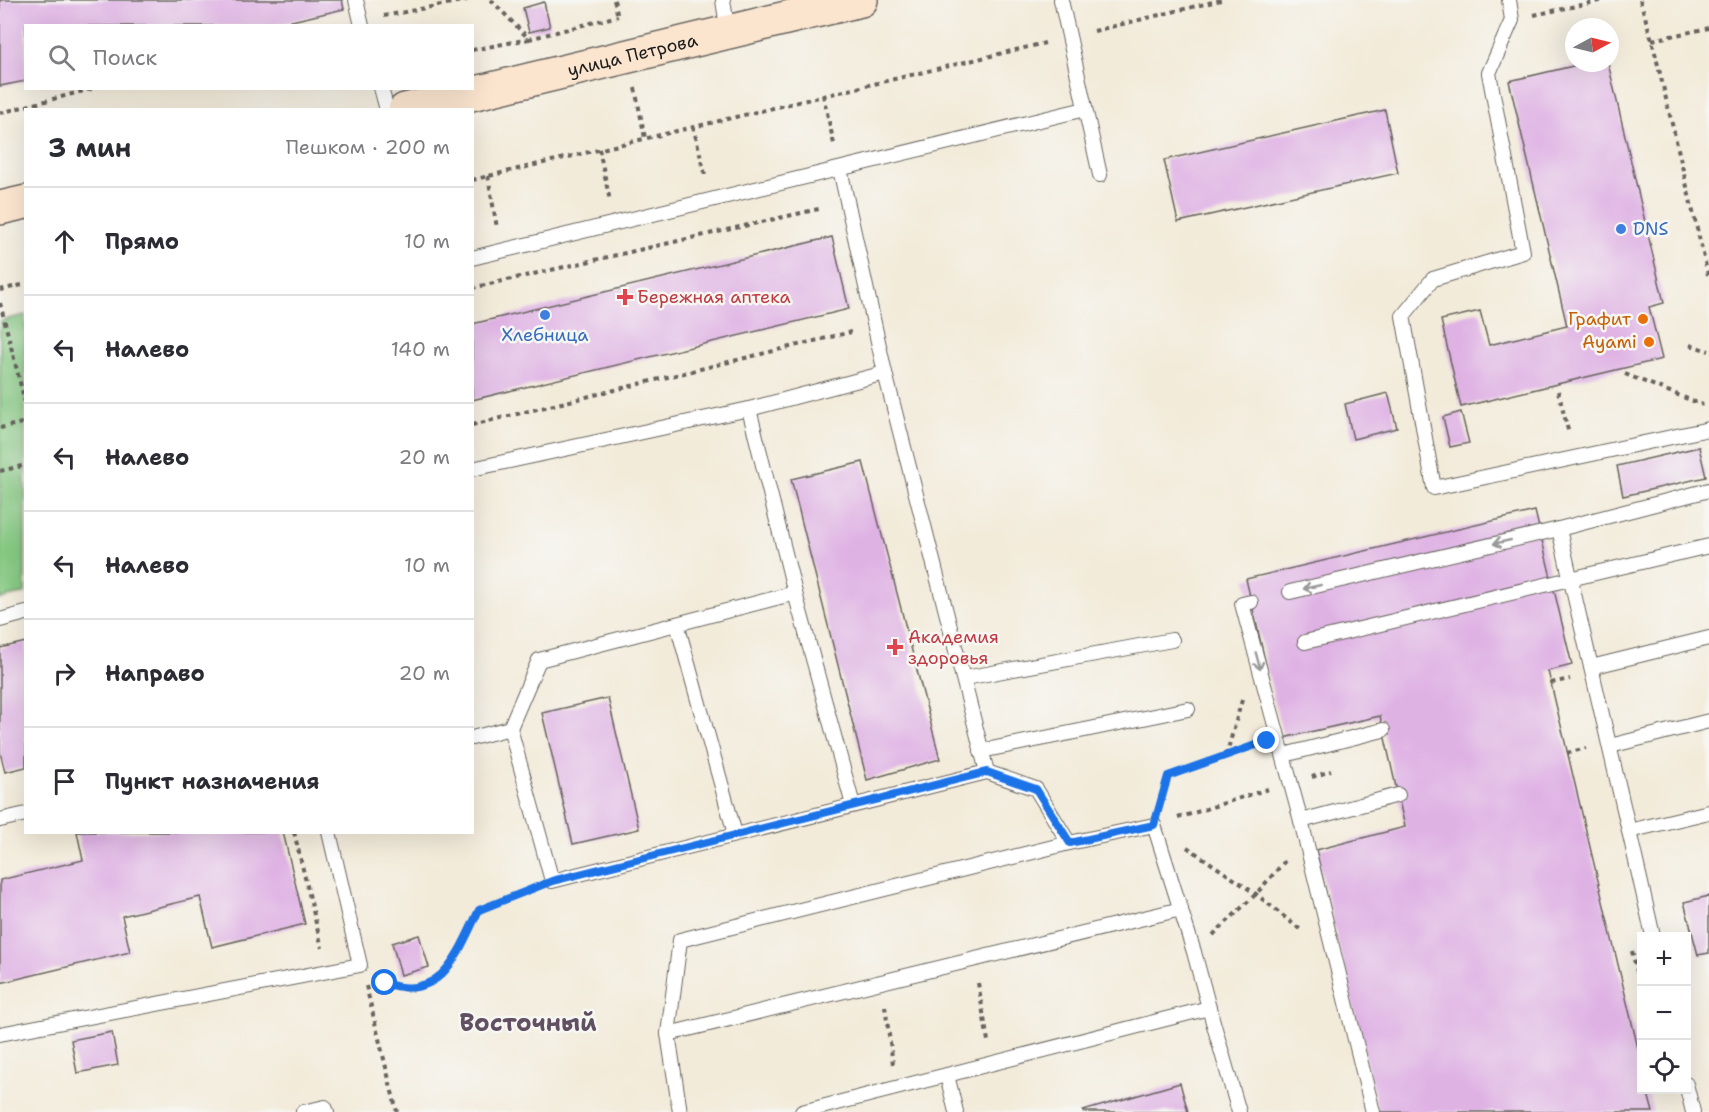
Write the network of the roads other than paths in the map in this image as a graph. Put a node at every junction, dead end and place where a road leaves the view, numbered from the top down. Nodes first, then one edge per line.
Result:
1 (356, 0) edge
2 (723, 0) edge
3 (861, 0) edge
4 (1061, 0) edge
5 (1509, 0) edge
6 (362, 23) edge
7 (728, 33) junction
8 (382, 90) edge
9 (386, 108) edge
10 (413, 108) edge
11 (1085, 109) junction
12 (840, 169) junction
13 (1100, 175) dead end
14 (24, 202) edge
15 (0, 208) edge
16 (474, 258) edge
17 (885, 374) junction
18 (749, 409) junction
19 (1709, 429) edge
20 (474, 469) edge
21 (1709, 490) edge
22 (1559, 530) junction
23 (1709, 546) edge
24 (1571, 580) junction
25 (1290, 592) dead end
26 (795, 593) junction
27 (1251, 602) dead end
28 (24, 614) edge
29 (0, 620) edge
30 (677, 624) junction
31 (1709, 639) edge
32 (1172, 640) dead end
33 (1305, 642) dead end
34 (1591, 667) junction
35 (964, 678) junction
36 (1188, 708) dead end
37 (1709, 721) edge
38 (510, 728) junction
39 (1383, 730) dead end
40 (474, 737) edge
41 (1610, 746) junction
42 (981, 751) junction
43 (1284, 755) junction
44 (987, 772) junction
45 (1398, 795) dead end
46 (852, 805) junction
47 (1709, 812) edge
48 (24, 814) edge
49 (0, 820) edge
50 (1301, 821) junction
51 (1629, 831) junction
52 (329, 834) edge
53 (735, 834) junction
54 (1070, 843) junction
55 (1181, 909) junction
56 (1652, 932) edge
57 (1209, 1008) junction
58 (0, 1034) edge
59 (668, 1034) junction
60 (947, 1075) junction
61 (1688, 1094) edge
62 (303, 1112) edge
63 (327, 1112) edge
64 (680, 1112) edge
65 (802, 1112) edge
66 (956, 1112) edge
67 (1239, 1112) edge
68 (1373, 1112) edge
69 (1693, 1112) edge

1 - 6 lane
2 - 7 lane
3 - 7 main road, улица Петрова
4 - 11 lane
5 - 19 lane
7 - 10 main road, улица Петрова
8 - 9 lane
11 - 12 lane
11 - 13 lane
12 - 16 lane
12 - 17 lane
14 - 15 main road
17 - 18 lane
17 - 35 lane
18 - 20 lane
18 - 26 lane
21 - 22 lane
22 - 24 lane
22 -> 25 lane
23 - 24 lane
24 - 33 lane
24 - 34 lane
26 - 30 lane
26 - 46 lane
27 -> 43 lane
28 - 29 lane
30 - 38 lane
30 - 53 lane
31 - 34 lane
32 - 35 lane
34 - 41 lane
35 - 42 lane
36 - 42 lane
37 - 41 lane
38 - 40 lane
38 - 53 lane
39 - 43 lane
41 - 51 lane
42 - 44 lane
43 - 50 lane
44 - 46 lane
44 - 54 lane
45 - 50 lane
46 - 53 lane
47 - 51 lane
48 - 49 lane
50 - 68 lane
51 - 56 lane
52 - 58 lane
54 - 55 lane
54 - 59 lane
55 - 57 lane
55 - 59 lane
57 - 60 lane
57 - 67 lane
59 - 64 lane
60 - 65 lane
60 - 66 lane
61 - 69 lane
62 - 63 lane

